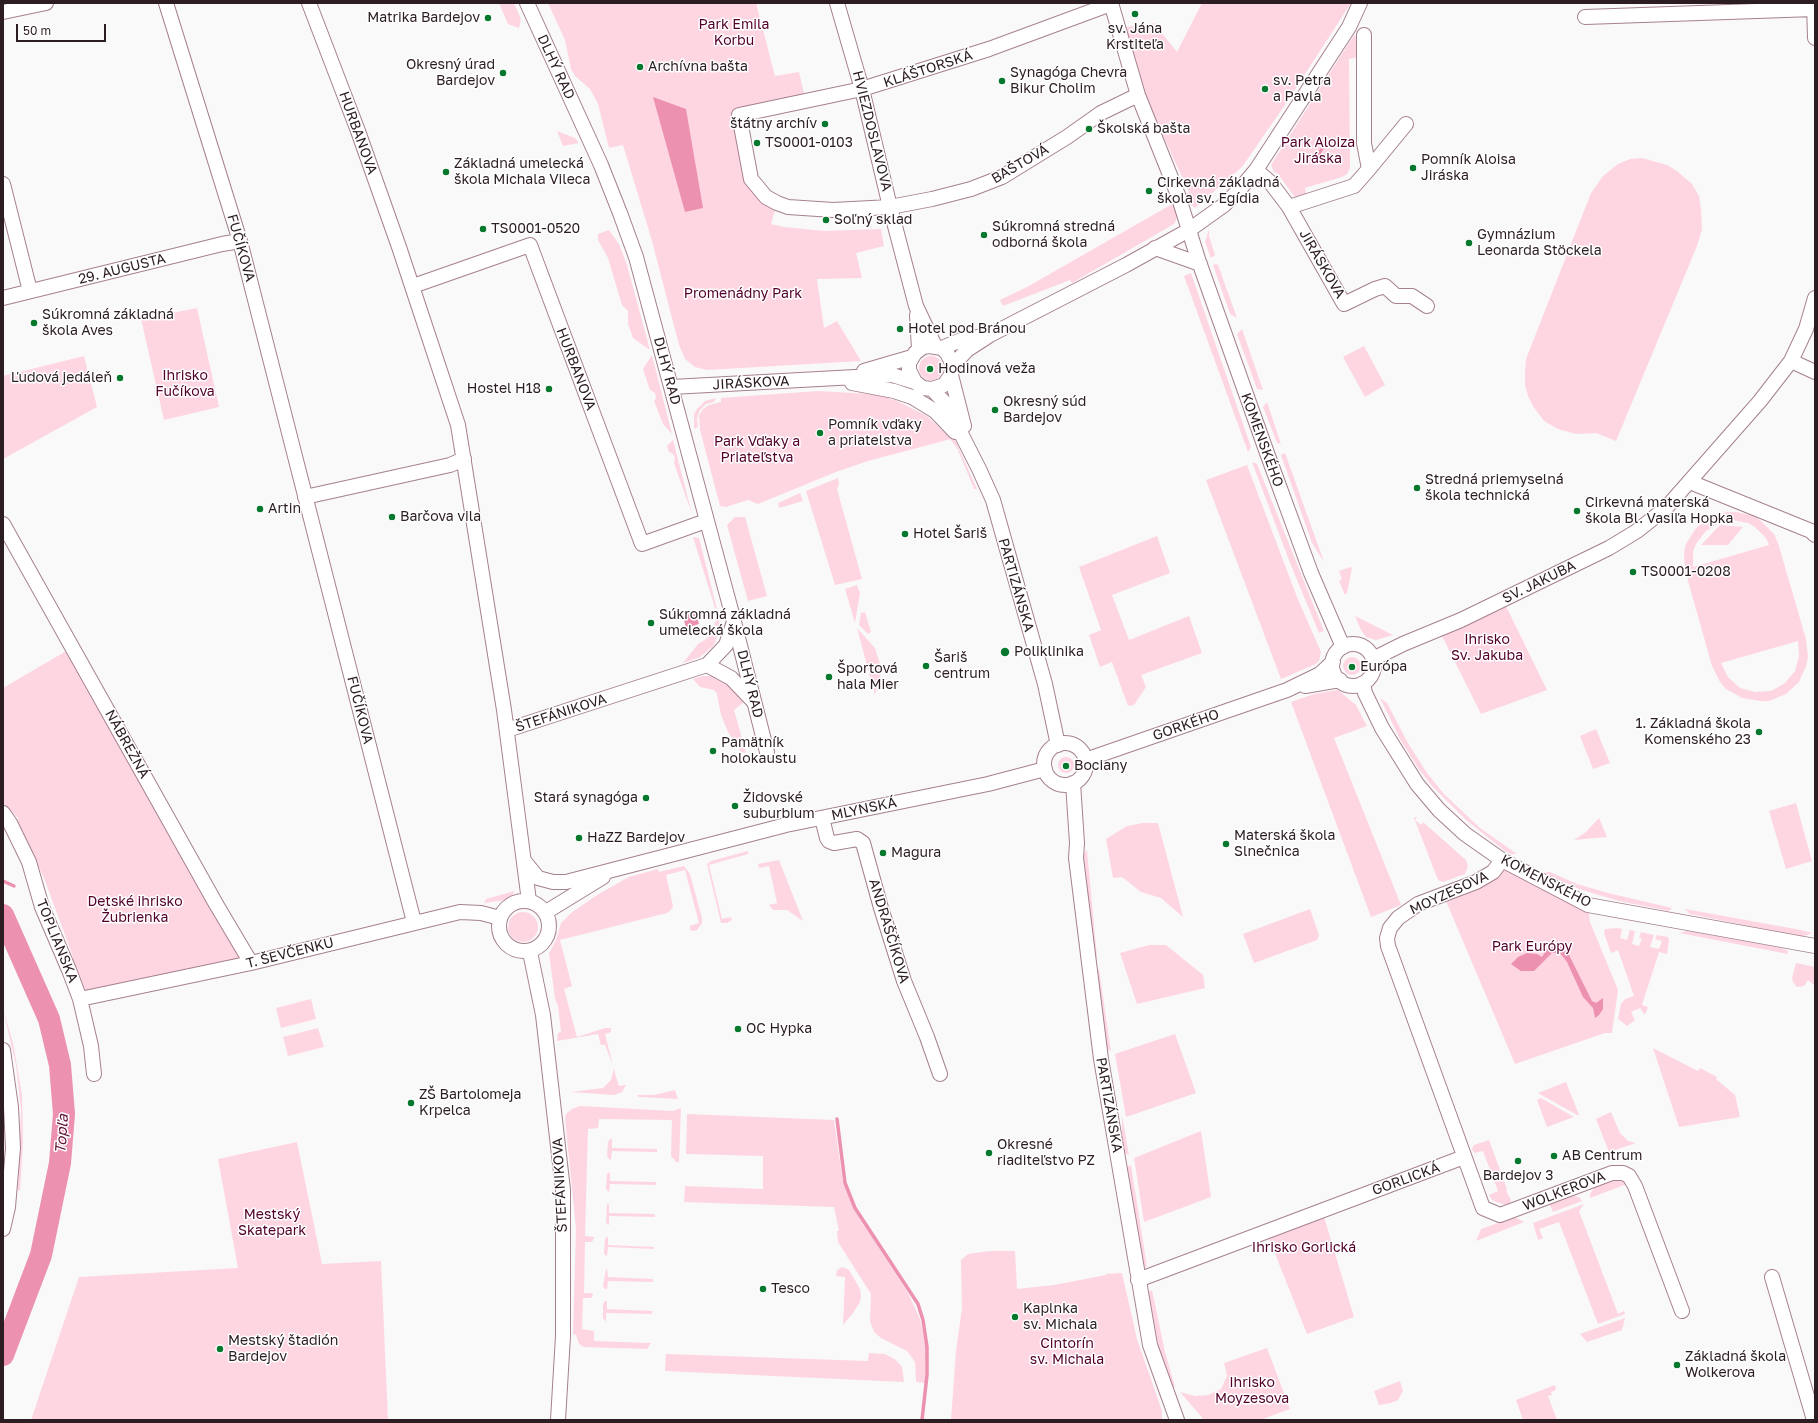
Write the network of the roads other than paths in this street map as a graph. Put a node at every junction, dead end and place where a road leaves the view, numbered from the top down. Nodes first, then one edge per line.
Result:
1 (46, 3) edge
2 (166, 3) edge
3 (309, 3) edge
4 (527, 3) edge
5 (837, 3) edge
6 (1111, 3) edge
7 (1360, 3) edge
8 (20, 6) edge
9 (1814, 6) edge
10 (3, 12) edge
11 (1584, 17) dead end
12 (1364, 35) dead end
13 (1815, 38) edge
14 (862, 90) junction
15 (1138, 95) junction
16 (739, 115) joint
17 (1406, 124) dead end
18 (1369, 169) junction
19 (1256, 170) junction
20 (3, 184) edge
21 (890, 207) junction
22 (1289, 208) junction
23 (1189, 230) junction
24 (240, 241) junction
25 (1156, 248) junction
26 (1200, 264) junction
27 (413, 286) junction
28 (30, 291) junction
29 (3, 298) edge
30 (1815, 298) edge
31 (916, 306) junction
32 (1427, 306) dead end
33 (990, 335) junction
34 (938, 347) junction
35 (915, 353) junction
36 (1790, 361) junction
37 (952, 370) junction
38 (1815, 372) edge
39 (830, 379) junction
40 (915, 382) junction
41 (672, 387) junction
42 (932, 389) junction
43 (971, 451) junction
44 (464, 459) junction
45 (1690, 482) junction
46 (306, 497) junction
47 (706, 522) junction
48 (3, 524) edge
49 (1815, 535) edge
50 (734, 622) junction
51 (1343, 647) junction
52 (1373, 659) junction
53 (1332, 662) junction
54 (707, 665) junction
55 (1340, 680) junction
56 (1363, 683) junction
57 (1287, 690) junction
58 (754, 702) junction
59 (507, 730) junction
60 (1058, 745) junction
61 (767, 752) dead end
62 (1086, 760) junction
63 (1045, 769) junction
64 (1073, 783) junction
65 (3, 813) edge
66 (822, 818) junction
67 (1502, 860) junction
68 (525, 862) junction
69 (615, 869) junction
70 (529, 901) junction
71 (546, 912) junction
72 (500, 918) junction
73 (414, 922) junction
74 (1815, 946) edge
75 (530, 952) junction
76 (251, 962) junction
77 (80, 999) junction
78 (3, 1050) edge
79 (94, 1074) dead end
80 (940, 1074) dead end
81 (1464, 1157) junction
82 (3, 1229) edge
83 (1772, 1277) dead end
84 (1138, 1280) junction
85 (1682, 1311) dead end
86 (558, 1420) edge
87 (1177, 1420) edge
88 (1814, 1420) edge

1 - 8 street
2 - 24 street, FUČÍKOVA
3 - 27 street, HURBANOVA
4 - 41 street, DLHÝ RAD
5 - 14 street, HVIEZDOSLAVOVA
6 - 14 street, KLÁŠTORSKÁ
6 - 15 street, KOMENSKÉHO
7 - 19 street
8 - 10 street
9 - 11 street
9 - 13 street
12 - 18 street
14 - 16 street, KLÁŠTORSKÁ
14 - 21 street, HVIEZDOSLAVOVA
15 - 21 street, BAŠTOVÁ
15 - 23 street, KOMENSKÉHO
16 - 21 street, BAŠTOVÁ
17 - 18 street
18 - 22 street
19 - 22 street, JIRÁSKOVA
19 - 23 street
20 - 28 street
21 - 31 street, HVIEZDOSLAVOVA
22 - 32 street, JIRÁSKOVA
23 - 25 street
23 - 26 street, KOMENSKÉHO
24 - 28 street, 29. AUGUSTA
24 - 46 street, FUČÍKOVA
25 - 26 street
25 - 33 street
26 - 51 street, KOMENSKÉHO
27 - 44 street, HURBANOVA
27 - 47 street, HURBANOVA
28 - 29 street, 29. AUGUSTA
30 - 36 street, SV. JAKUBA
31 - 34 street, HVIEZDOSLAVOVA
31 - 35 street, HVIEZDOSLAVOVA
33 - 34 street
33 - 37 street
34 - 35 street
34 - 37 street
35 - 39 street, JIRÁSKOVA
35 - 40 street
36 - 38 street
36 - 45 street, SV. JAKUBA
37 - 42 street
37 - 43 street, PARTIZÁNSKA
39 - 40 street, JIRÁSKOVA
39 - 41 street, JIRÁSKOVA
39 - 43 street, JIRÁSKOVA
40 - 42 street
41 - 47 street, DLHÝ RAD
42 - 43 street, PARTIZÁNSKA
43 - 60 street, PARTIZÁNSKA
44 - 46 street
44 - 59 street, HURBANOVA
45 - 49 street
45 - 52 street, SV. JAKUBA
46 - 73 street, FUČÍKOVA
47 - 50 street, DLHÝ RAD
48 - 76 street, NÁBREŽNÁ
50 - 54 street, ŠTEFÁNIKOVA
50 - 58 street, DLHÝ RAD
51 - 52 street
51 - 53 street
52 - 56 street
53 - 55 street
53 - 57 street, GORKÉHO
54 - 58 street
54 - 59 street, ŠTEFÁNIKOVA
55 - 56 street
55 - 57 street, GORKÉHO
56 - 67 street, KOMENSKÉHO
57 - 62 street, GORKÉHO
58 - 61 street, DLHÝ RAD
59 - 68 street, ŠTEFÁNIKOVA
60 - 62 street
60 - 63 street
62 - 64 street
63 - 64 street
63 - 66 street, MLYNSKÁ
64 - 84 street, PARTIZÁNSKA
65 - 77 street, TOPLIANSKA
66 - 69 street, MLYNSKÁ
66 - 80 street, ANDRAŠČÍKOVA
67 - 74 street, KOMENSKÉHO
67 - 81 street, MOYZESOVA
68 - 69 street, MLYNSKÁ
68 - 70 street, ŠTEFÁNIKOVA
69 - 71 street, MLYNSKÁ
70 - 71 street
70 - 72 street
71 - 75 street
72 - 73 street, T. ŠEVČENKU
72 - 75 street
73 - 76 street, T. ŠEVČENKU
75 - 86 street, ŠTEFÁNIKOVA
76 - 77 street, T. ŠEVČENKU
77 - 79 street, TOPLIANSKA
78 - 82 street
81 - 84 street, GORLICKÁ
81 - 85 street, WOLKEROVA
83 - 88 street
84 - 87 street, PARTIZÁNSKA

